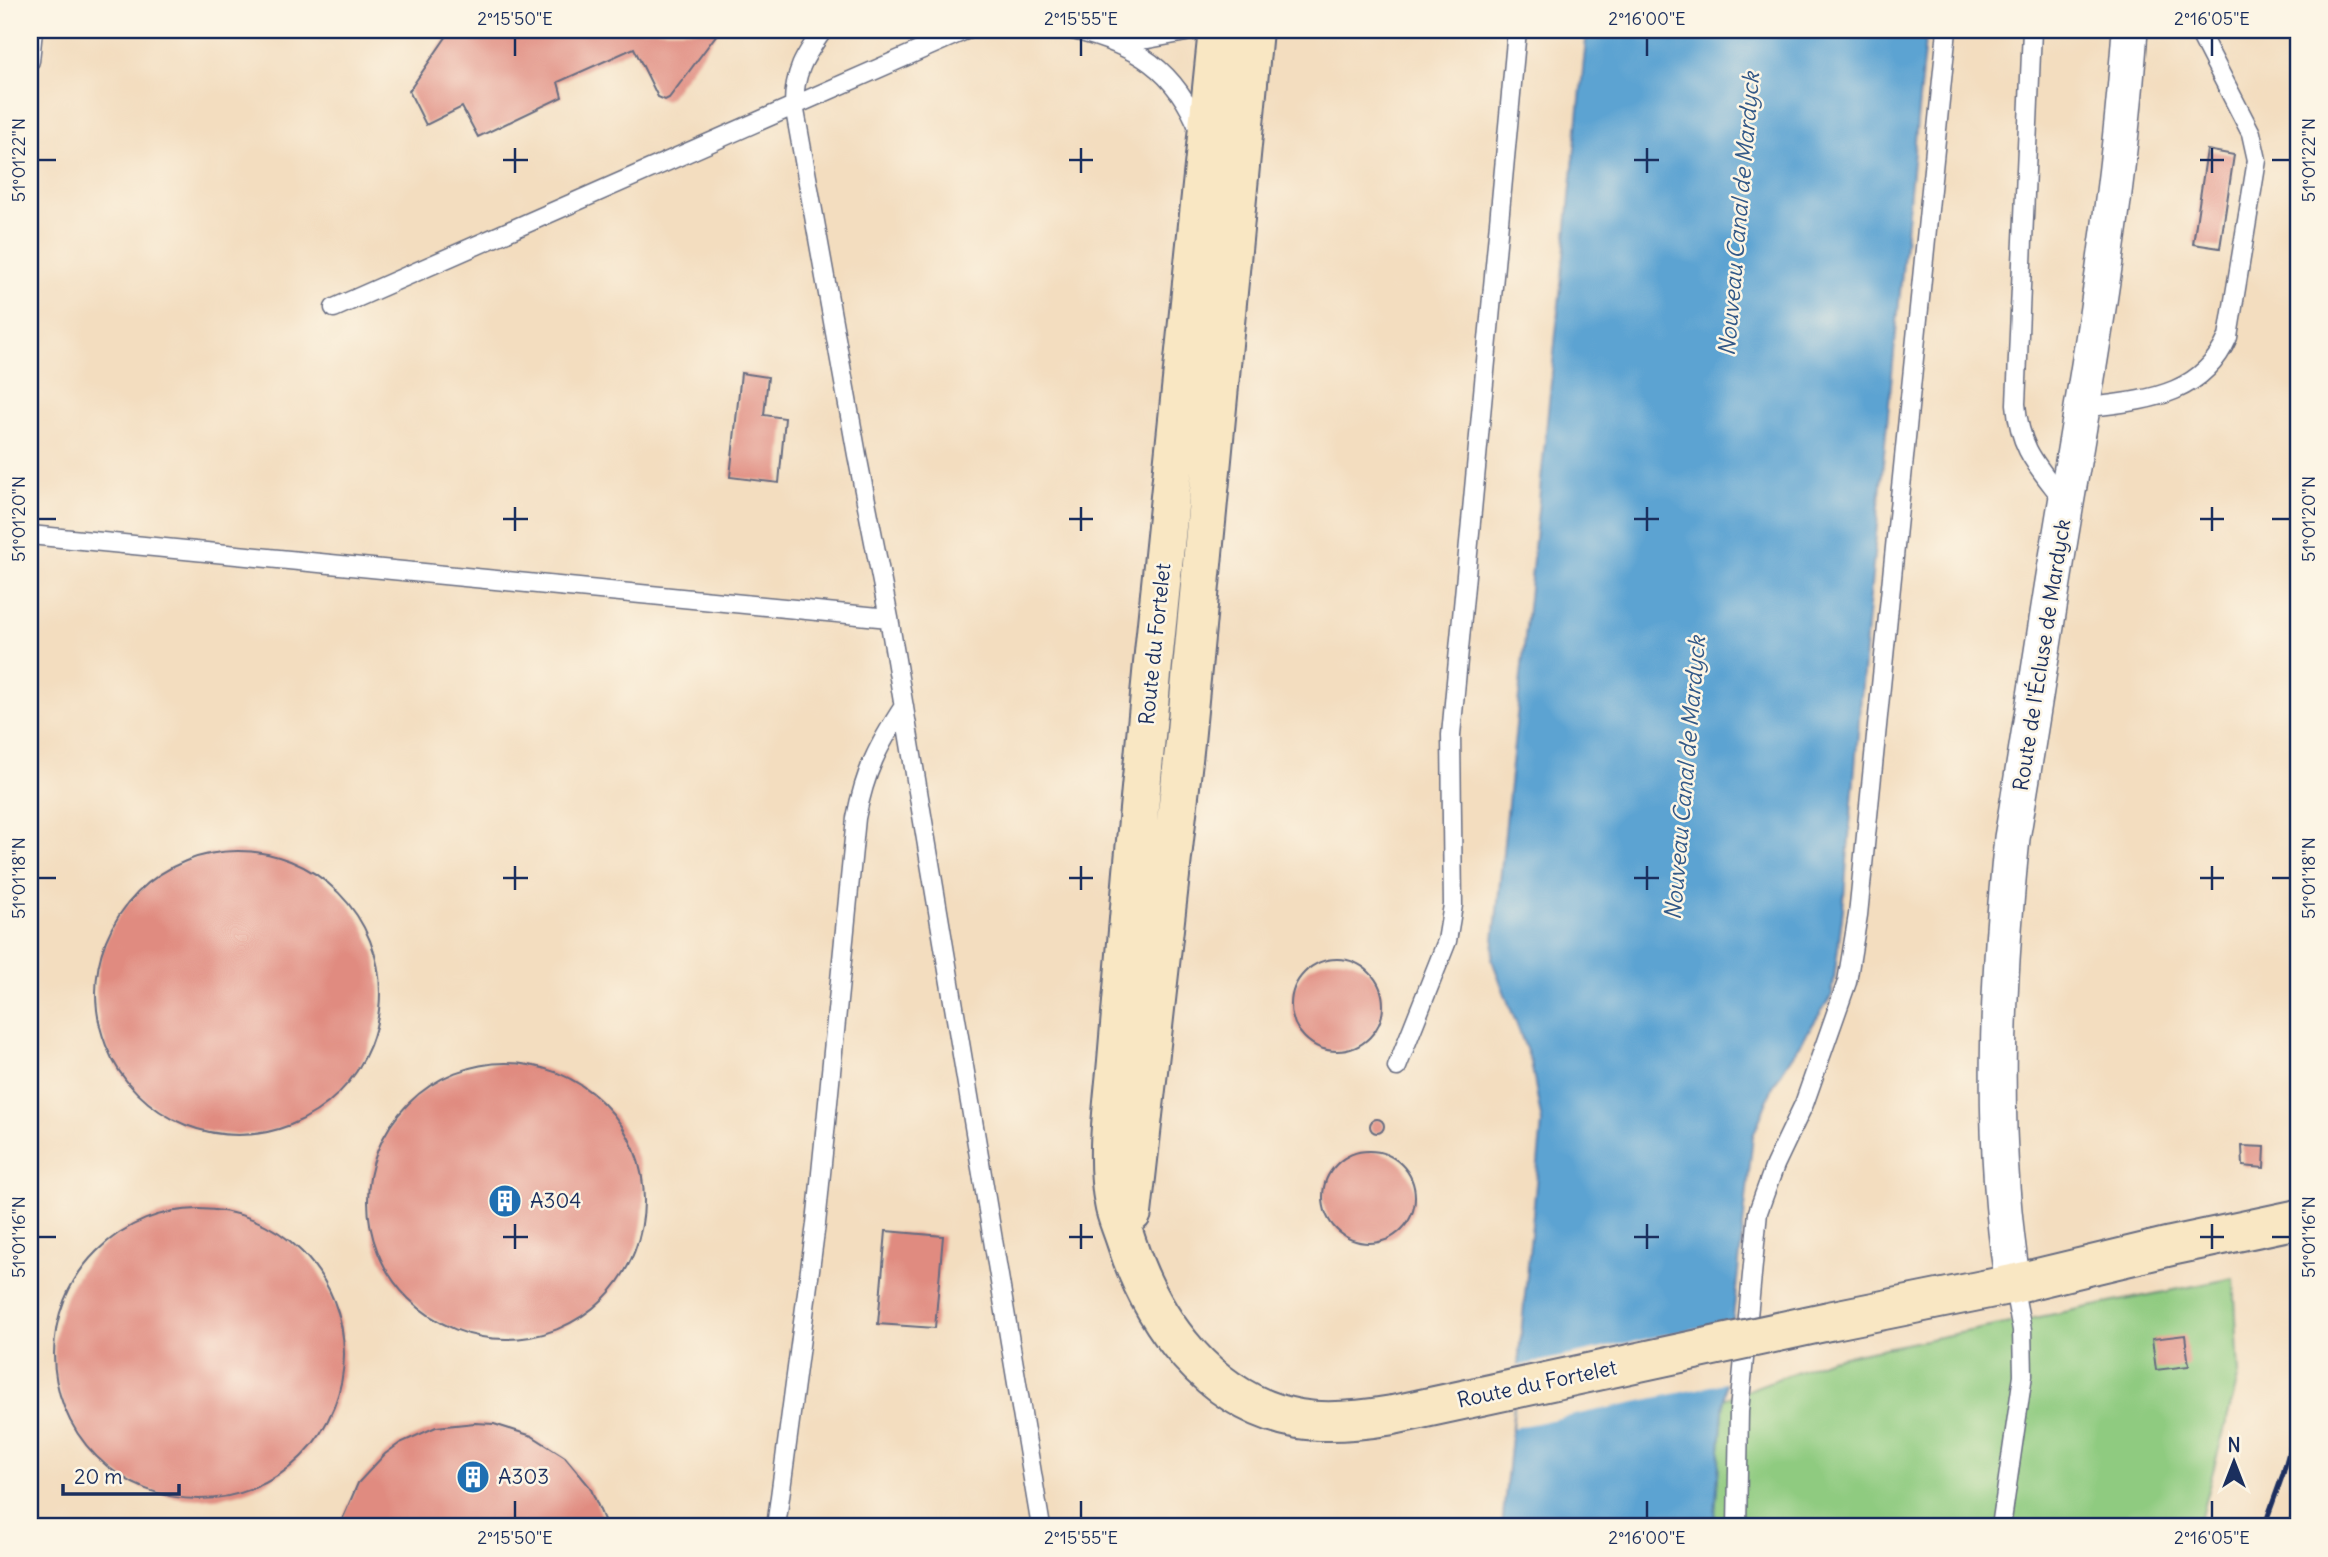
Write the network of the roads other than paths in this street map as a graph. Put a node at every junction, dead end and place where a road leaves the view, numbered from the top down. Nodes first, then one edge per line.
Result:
1 (33, 30) edge
2 (823, 30) edge
3 (966, 30) edge
4 (1073, 30) edge
5 (1196, 30) edge
6 (1218, 30) edge
7 (1253, 30) edge
8 (1517, 30) edge
9 (1947, 30) edge
10 (2032, 30) edge
11 (2130, 30) edge
12 (2198, 30) edge
13 (1102, 37) junction
14 (30, 61) edge
15 (794, 105) junction
16 (1206, 148) junction
17 (334, 307) dead end
18 (2083, 408) junction
19 (2066, 504) junction
20 (30, 535) edge
21 (889, 618) junction
22 (904, 706) junction
23 (1398, 1067) dead end
24 (2298, 1219) edge
25 (1131, 1257) junction
26 (2013, 1284) junction
27 (776, 1527) edge
28 (1041, 1527) edge
29 (1737, 1527) edge
30 (2000, 1527) edge

1 - 14 lane
2 - 15 lane
3 - 15 lane
4 - 13 lane
5 - 13 lane
6 - 16 main road, Route du Fortelet
7 - 25 main road, Route du Fortelet
8 - 23 lane
9 - 29 lane
10 - 19 lane
11 - 18 street, Route de l'Écluse de Mardyck
12 - 18 lane
13 - 16 lane
15 - 17 lane
15 - 21 lane
16 - 25 main road, Route du Fortelet
18 - 19 street, Route de l'Écluse de Mardyck
19 - 26 street, Route de l'Écluse de Mardyck
20 - 21 lane
21 - 22 lane
22 - 27 lane
22 - 28 lane
24 - 26 main road, Route du Fortelet
25 - 26 main road, Route du Fortelet, bridge
26 - 30 lane

